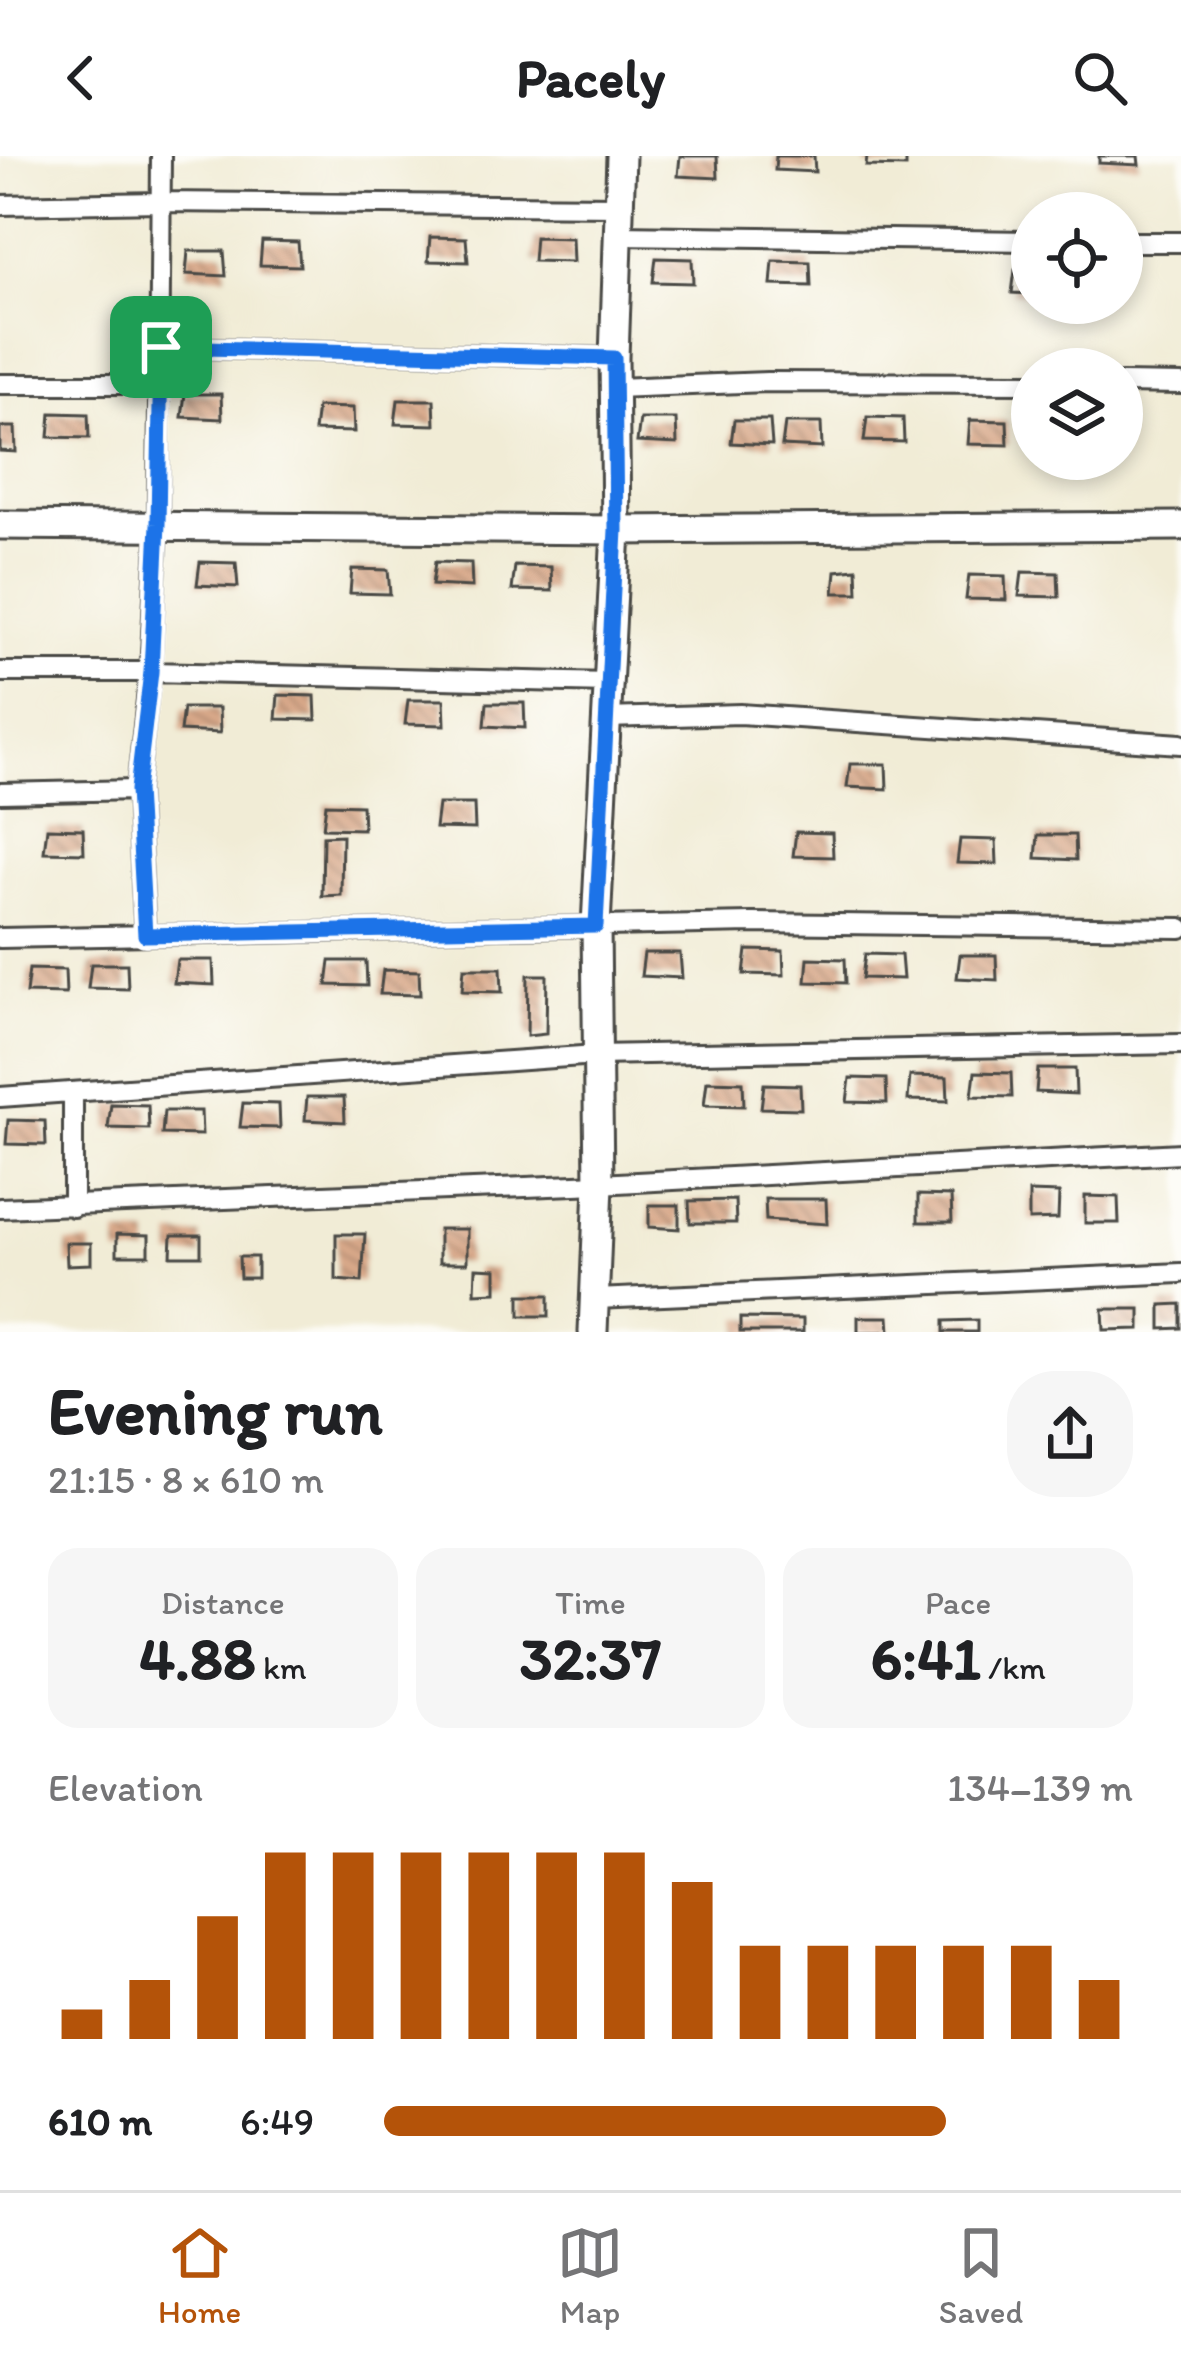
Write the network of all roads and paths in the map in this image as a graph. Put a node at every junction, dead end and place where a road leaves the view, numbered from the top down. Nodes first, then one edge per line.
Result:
1 (161, 156) edge
2 (621, 156) edge
3 (160, 202) junction
4 (0, 205) edge
5 (620, 206) junction
6 (618, 235) junction
7 (1011, 241) edge
8 (1143, 242) edge
9 (1181, 242) edge
10 (161, 347) junction
11 (614, 358) junction
12 (1011, 383) edge
13 (1143, 383) edge
14 (0, 384) edge
15 (158, 384) junction
16 (1181, 384) edge
17 (615, 388) junction
18 (158, 524) junction
19 (0, 525) edge
20 (1181, 526) edge
21 (616, 530) junction
22 (0, 672) edge
23 (151, 672) junction
24 (609, 683) junction
25 (606, 718) junction
26 (1181, 744) edge
27 (137, 790) junction
28 (0, 793) edge
29 (596, 926) junction
30 (1181, 928) edge
31 (145, 935) junction
32 (0, 938) edge
33 (1181, 1043) edge
34 (596, 1054) junction
35 (73, 1095) junction
36 (0, 1097) edge
37 (1181, 1153) edge
38 (598, 1184) junction
39 (73, 1207) junction
40 (0, 1208) edge
41 (1181, 1274) edge
42 (596, 1298) junction
43 (593, 1332) edge

1 - 3 street
2 - 5 street
3 - 4 street
3 - 5 street
3 - 10 street
5 - 6 street
6 - 7 street
6 - 11 street
8 - 9 street
10 - 11 street
10 - 15 street
11 - 17 street
12 - 17 street
13 - 16 street
14 - 15 street
15 - 18 street
17 - 21 street
18 - 19 street
18 - 21 street
18 - 23 street
20 - 21 street
21 - 24 street
22 - 23 street
23 - 24 street
23 - 27 street
24 - 25 street
25 - 26 street
25 - 29 street
27 - 28 street
27 - 31 street
29 - 30 street
29 - 31 street
29 - 34 street
31 - 32 street
33 - 34 street
34 - 35 street
34 - 38 street
35 - 36 street
35 - 39 street
37 - 38 street
38 - 39 street
38 - 42 street
39 - 40 street
41 - 42 street
42 - 43 street

